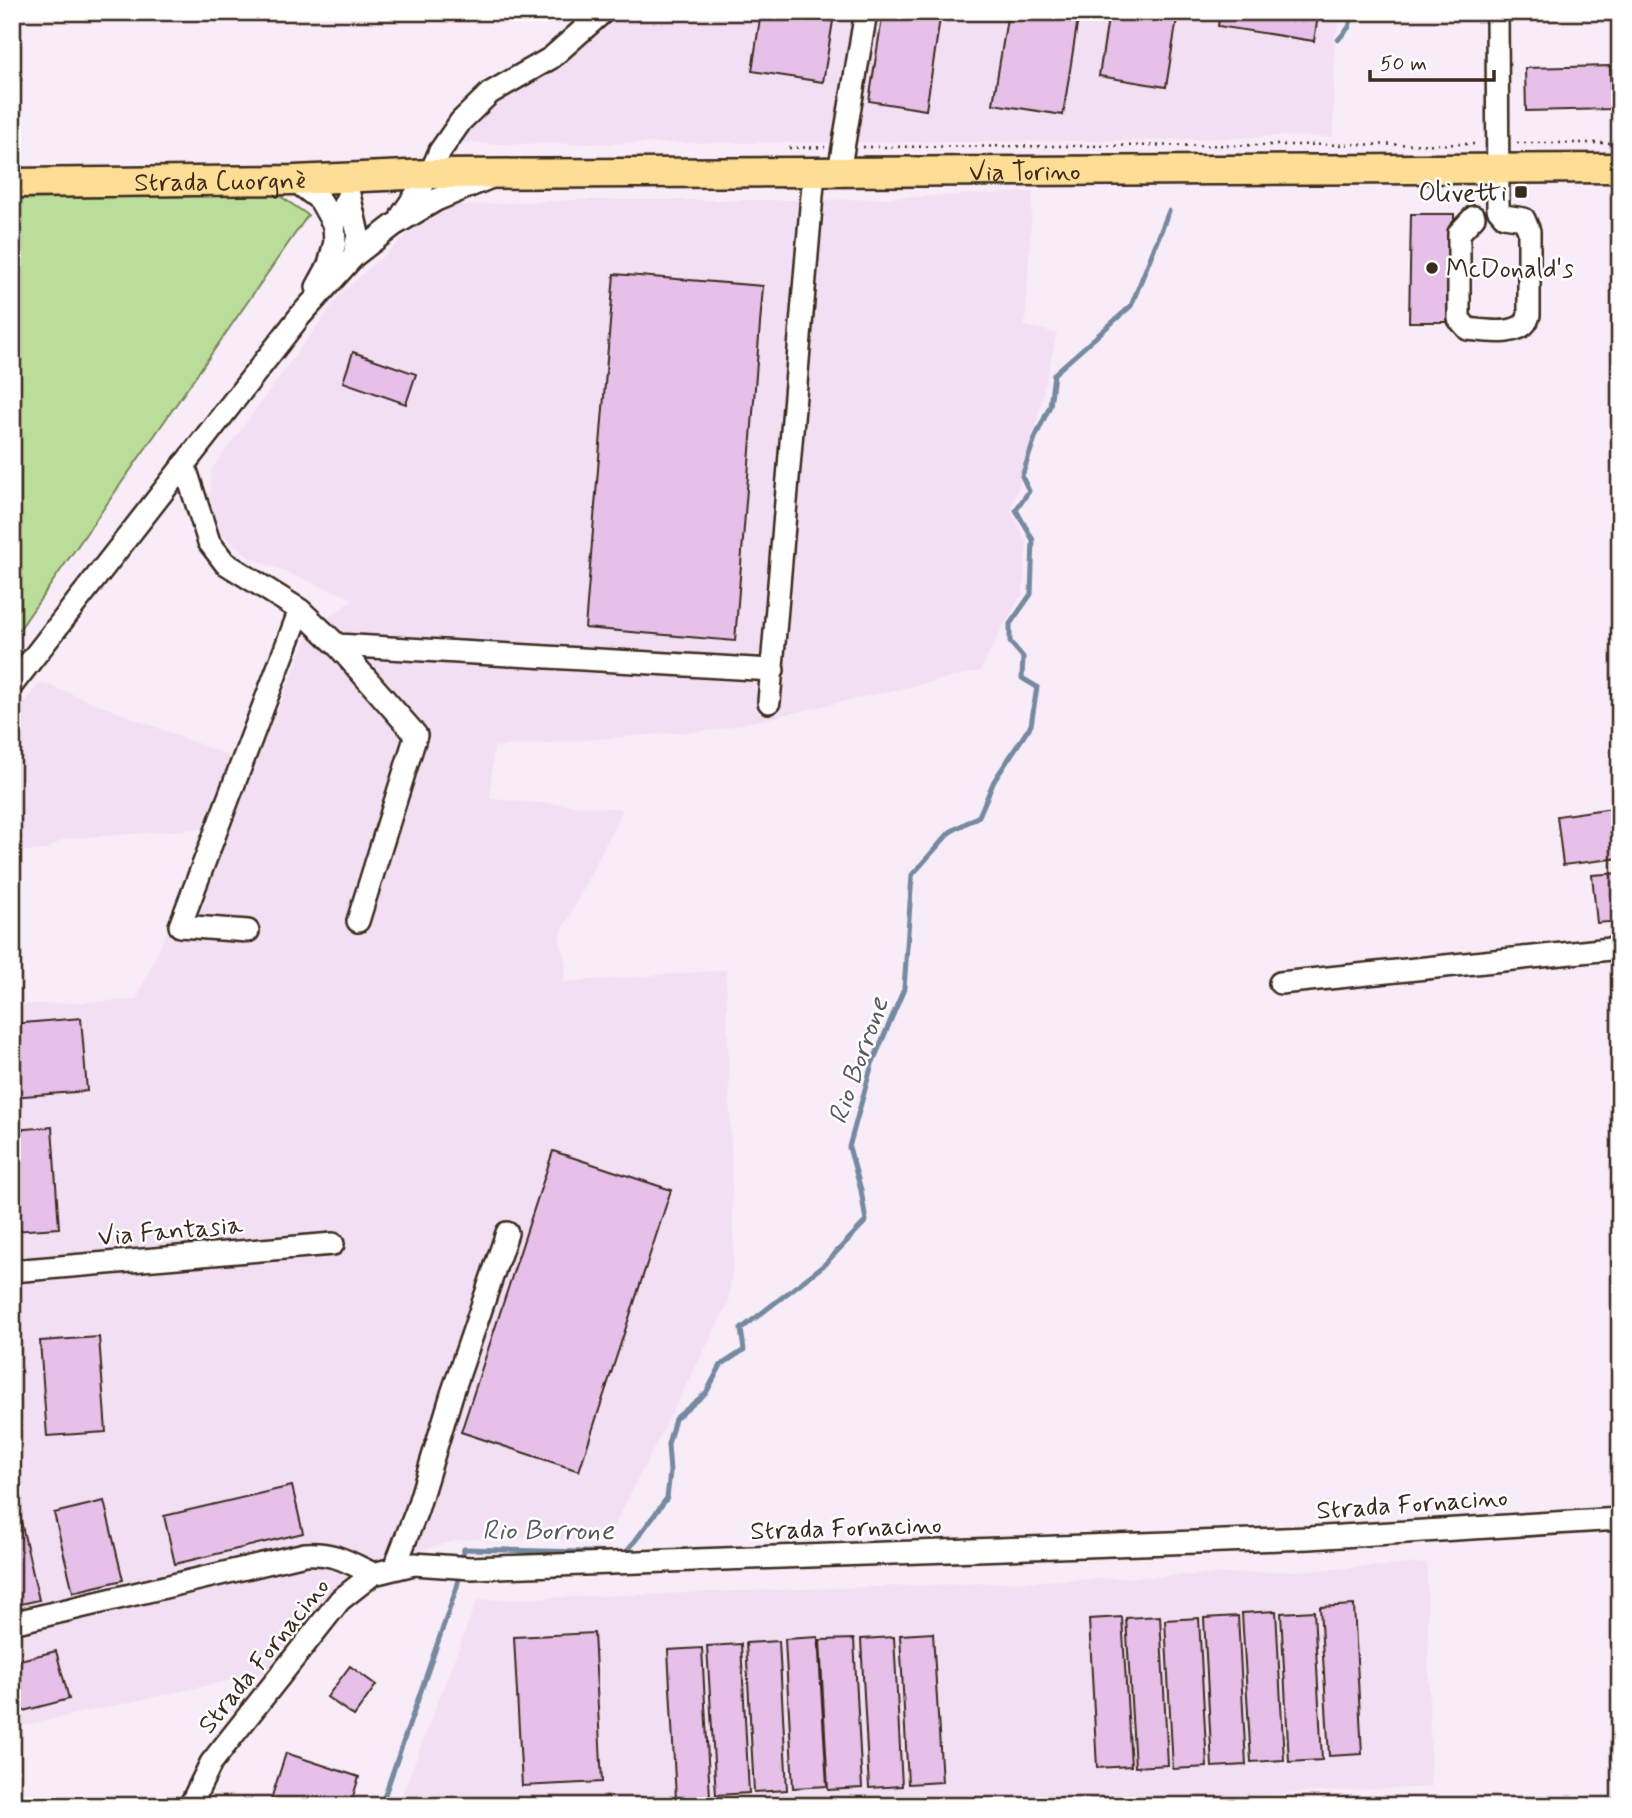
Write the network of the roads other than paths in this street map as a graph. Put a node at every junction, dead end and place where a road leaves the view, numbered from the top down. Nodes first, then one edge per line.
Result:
1 (603, 12) edge
2 (866, 12) edge
3 (1497, 12) edge
4 (1499, 156) junction
5 (832, 164) junction
6 (1620, 168) edge
7 (430, 174) junction
8 (498, 174) junction
9 (294, 180) junction
10 (12, 183) edge
11 (347, 187) junction
12 (1474, 218) dead end
13 (334, 225) junction
14 (394, 225) junction
15 (354, 256) junction
16 (300, 316) junction
17 (184, 464) junction
18 (300, 610) junction
19 (337, 645) junction
20 (773, 670) junction
21 (12, 685) edge
22 (769, 702) dead end
23 (358, 921) dead end
24 (248, 931) dead end
25 (1620, 948) edge
26 (1280, 983) dead end
27 (507, 1233) dead end
28 (332, 1244) dead end
29 (12, 1272) edge
30 (1620, 1519) edge
31 (394, 1569) junction
32 (373, 1574) junction
33 (12, 1623) edge
34 (190, 1806) edge

1 - 7 street
2 - 5 street
3 - 4 street
4 - 5 main road, Via Torino
4 - 6 main road, Via Torino
4 - 12 street
5 - 8 main road, Via Torino
5 - 20 street
7 - 8 main road, Via Torino
7 - 11 main road, Strada Cuorgnè
7 - 14 street
8 - 14 street
9 - 10 main road, Strada Cuorgnè
9 - 11 main road, Strada Cuorgnè
9 - 13 street
11 - 13 street
11 - 15 street
13 - 16 street
14 - 15 street
15 - 16 street
16 - 17 street
17 - 18 street
17 - 21 street
18 - 19 street
18 - 24 street
19 - 20 street
19 - 23 street
20 - 22 street
25 - 26 street
27 - 31 street
28 - 29 street, Via Fantasia
30 - 31 street, Strada Fornacino
31 - 32 street, Strada Fornacino
32 - 33 street
32 - 34 street, Strada Fornacino

